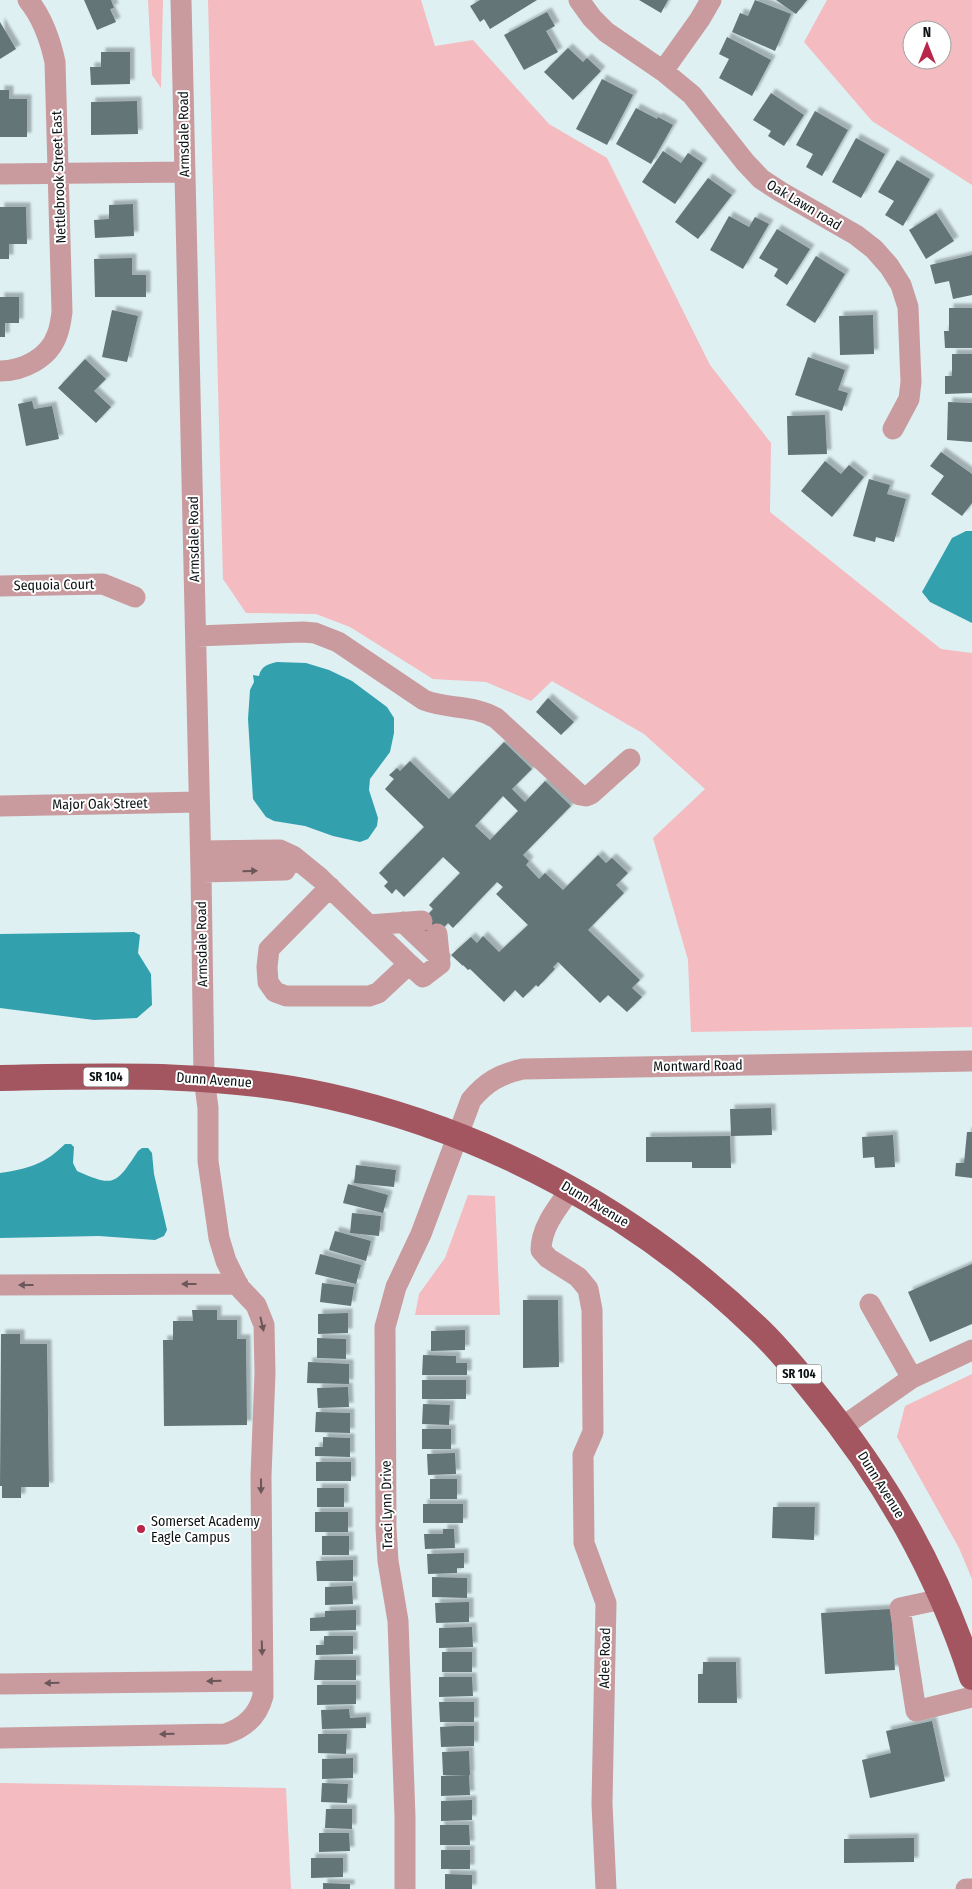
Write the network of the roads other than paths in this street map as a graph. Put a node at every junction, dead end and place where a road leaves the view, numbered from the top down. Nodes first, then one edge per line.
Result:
1 (28, 0) edge
2 (181, 0) edge
3 (579, 0) edge
4 (711, 0) edge
5 (663, 71) junction
6 (185, 172) junction
7 (58, 173) junction
8 (0, 174) edge
9 (0, 371) edge
10 (893, 429) dead end
11 (0, 586) edge
12 (135, 596) dead end
13 (196, 636) junction
14 (630, 759) dead end
15 (199, 802) junction
16 (0, 806) edge
17 (201, 862) junction
18 (330, 888) junction
19 (369, 924) junction
20 (421, 925) junction
21 (440, 957) junction
22 (409, 964) junction
23 (972, 1061) edge
24 (0, 1078) edge
25 (204, 1078) junction
26 (457, 1134) junction
27 (571, 1189) junction
28 (238, 1284) junction
29 (0, 1285) edge
30 (870, 1304) dead end
31 (972, 1350) edge
32 (912, 1378) junction
33 (842, 1427) junction
34 (942, 1598) junction
35 (972, 1677) edge
36 (263, 1681) junction
37 (0, 1684) edge
38 (972, 1698) edge
39 (0, 1738) edge
40 (405, 1889) edge
41 (606, 1889) edge
42 (966, 1889) edge
43 (972, 1889) edge

1 - 7 street, Nettlebrook Street East
2 - 6 street, Armsdale Road
3 - 5 street, Oak Lawn road
4 - 5 street
5 - 10 street, Oak Lawn road
6 - 7 street
6 - 13 street, Armsdale Road
7 - 8 street
7 - 9 street, Nettlebrook Street East
11 - 12 street, Sequoia Court
13 - 14 street
13 - 15 street, Armsdale Road
15 - 16 street, Major Oak Street
15 - 17 street, Armsdale Road
17 - 18 street
17 - 25 street, Armsdale Road
18 - 19 street
18 - 22 street
19 - 20 street
19 - 22 street
20 - 21 street
20 - 21 street
21 - 22 street
23 - 26 street, Montward Road
24 - 25 main road, Dunn Avenue / SR 104
25 - 26 main road, Dunn Avenue / SR 104
25 - 28 street, Armsdale Road
26 - 27 main road, Dunn Avenue / SR 104
26 - 40 street, Traci Lynn Drive
27 - 33 main road, Dunn Avenue / SR 104
27 - 41 street, Adee Road
28 -> 29 street
28 -> 36 street, Armsdale Road
30 - 32 street
31 - 32 street
32 - 33 street
33 - 34 main road, Dunn Avenue / SR 104
34 - 35 main road, Dunn Avenue / SR 104
34 - 38 street
36 -> 37 street
36 -> 39 street, Armsdale Road
42 - 43 street

